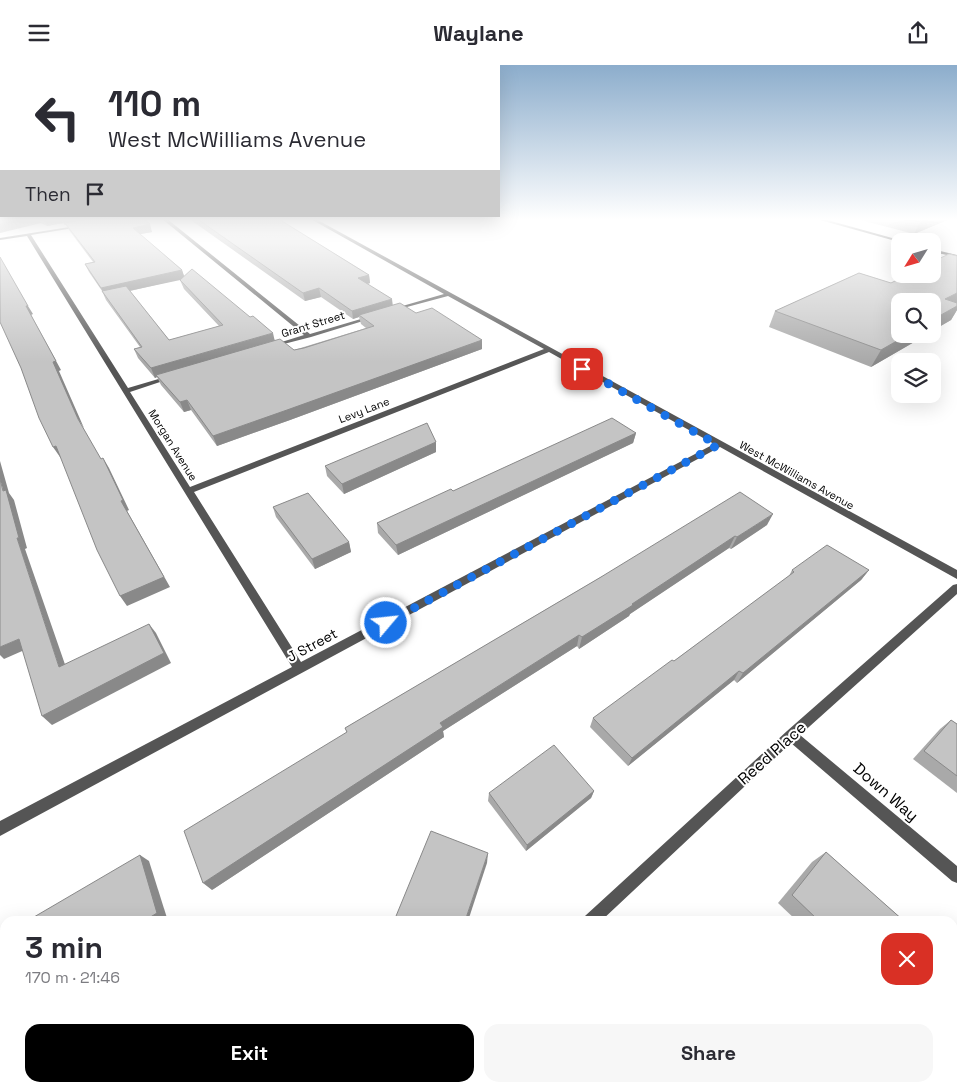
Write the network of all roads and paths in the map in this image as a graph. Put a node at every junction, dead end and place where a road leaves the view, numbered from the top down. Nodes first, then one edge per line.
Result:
1 (48, 266) edge
2 (222, 266) edge
3 (397, 266) edge
4 (448, 294) junction
5 (309, 336) junction
6 (264, 349) edge
7 (548, 350) junction
8 (181, 375) edge
9 (126, 391) junction
10 (718, 445) junction
11 (188, 491) junction
12 (957, 575) edge
13 (957, 588) edge
14 (300, 668) junction
15 (792, 735) junction
16 (0, 829) edge
17 (957, 876) edge
18 (595, 916) edge

1 - 9 street, Morgan Avenue
2 - 5 street
3 - 4 street, West McWilliams Avenue
4 - 5 street, Grant Street
4 - 7 street, West McWilliams Avenue
5 - 6 street, Grant Street
7 - 10 street, West McWilliams Avenue
7 - 11 street, Levy Lane
8 - 9 street
9 - 11 street, Morgan Avenue
10 - 12 street, West McWilliams Avenue
10 - 14 street, J Street
11 - 14 street, Morgan Avenue
13 - 15 street, Reed Place
14 - 16 street, J Street
15 - 17 street, Down Way
15 - 18 street, Reed Place

